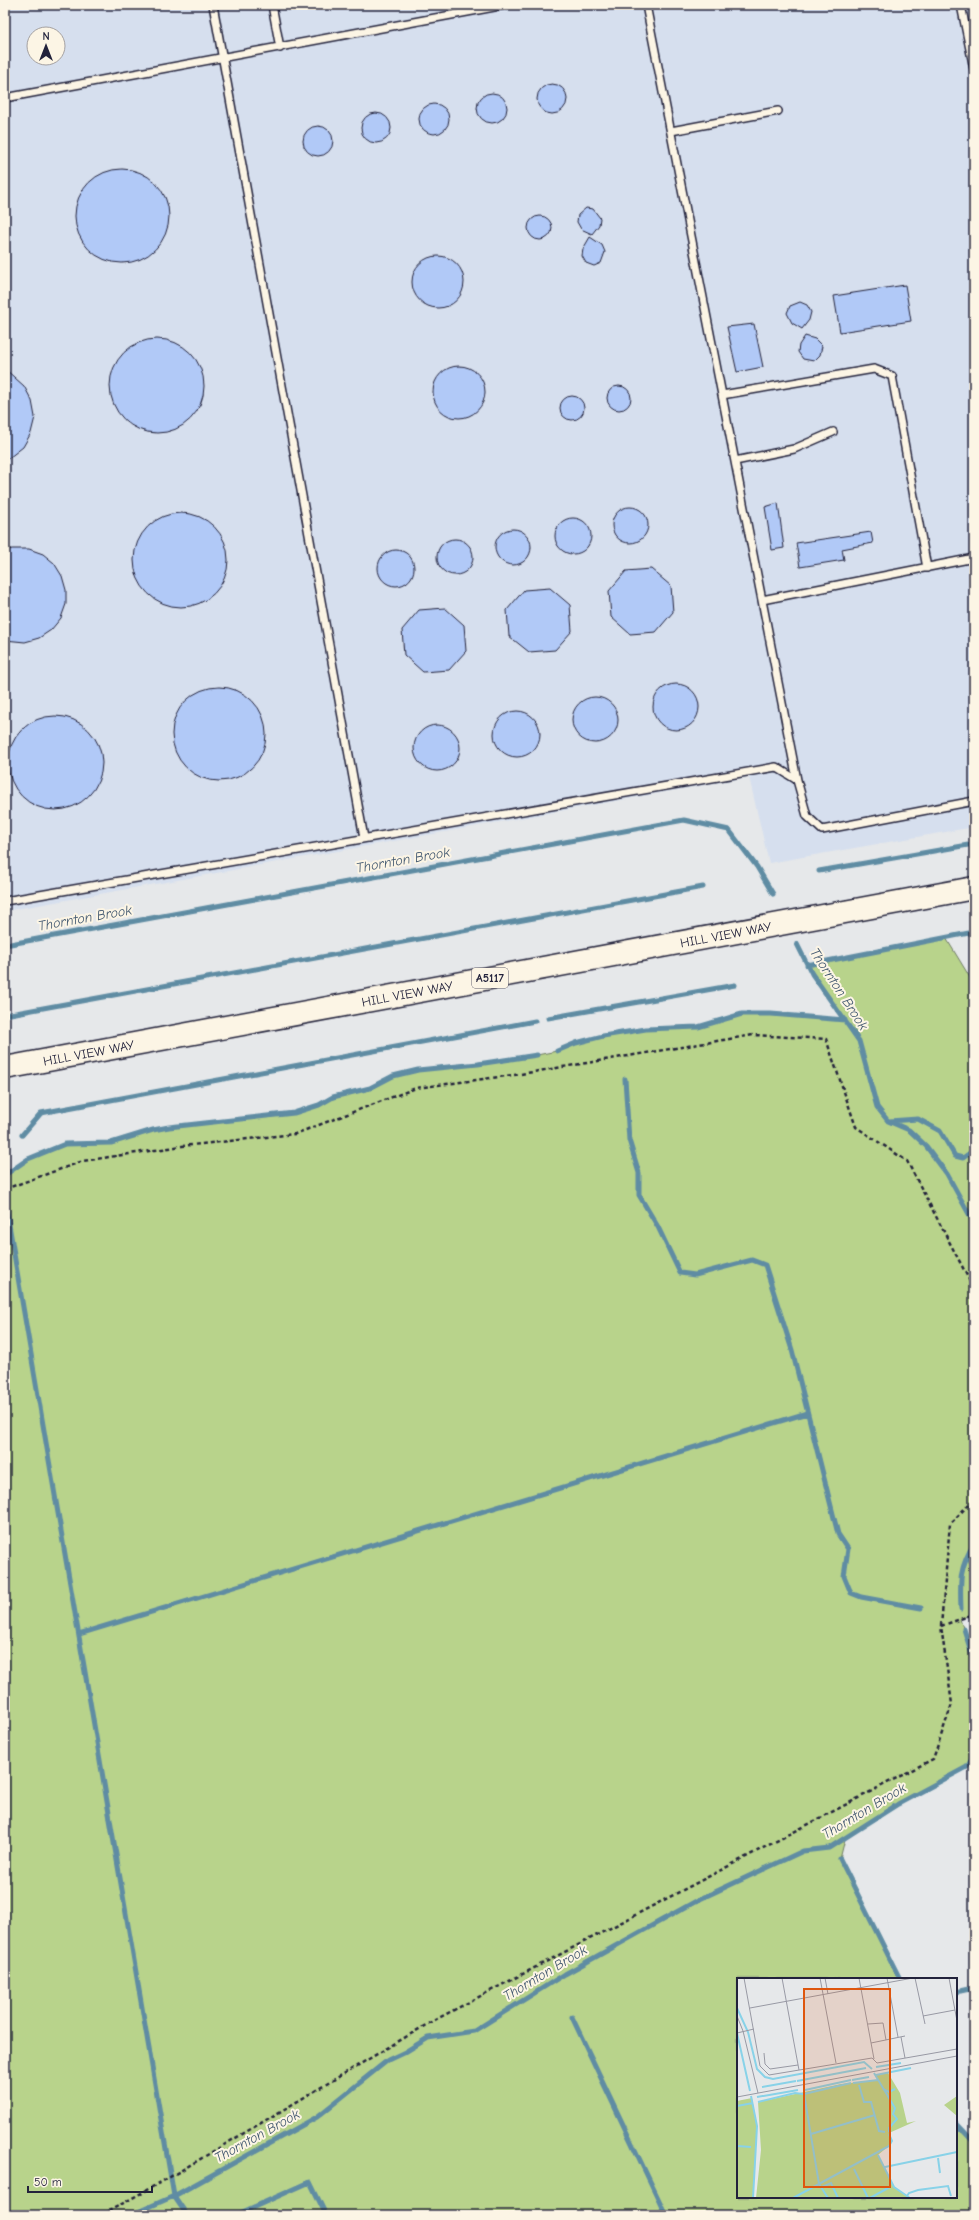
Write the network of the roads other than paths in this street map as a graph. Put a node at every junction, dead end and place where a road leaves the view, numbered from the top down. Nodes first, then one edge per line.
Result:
1 (213, 5) edge
2 (272, 5) edge
3 (505, 5) edge
4 (646, 5) edge
5 (961, 5) edge
6 (280, 48) junction
7 (223, 58) junction
8 (974, 69) edge
9 (5, 98) edge
10 (778, 111) dead end
11 (671, 131) junction
12 (722, 395) junction
13 (833, 432) dead end
14 (735, 461) junction
15 (974, 558) edge
16 (927, 568) junction
17 (762, 600) junction
18 (798, 780) junction
19 (974, 801) edge
20 (364, 838) junction
21 (974, 888) edge
22 (5, 901) edge
23 (5, 1068) edge

1 - 7 lane
2 - 6 lane
3 - 6 lane
4 - 11 lane
5 - 8 lane
6 - 7 lane
7 - 9 lane
7 - 20 lane
10 - 11 lane
11 - 12 lane
12 - 14 lane
12 - 16 lane
13 - 14 lane
14 - 17 lane
15 - 16 lane
16 - 17 lane
17 - 18 lane
18 - 19 lane
18 - 20 lane
20 - 22 lane
21 - 23 main road, HILL VIEW WAY / A5117

